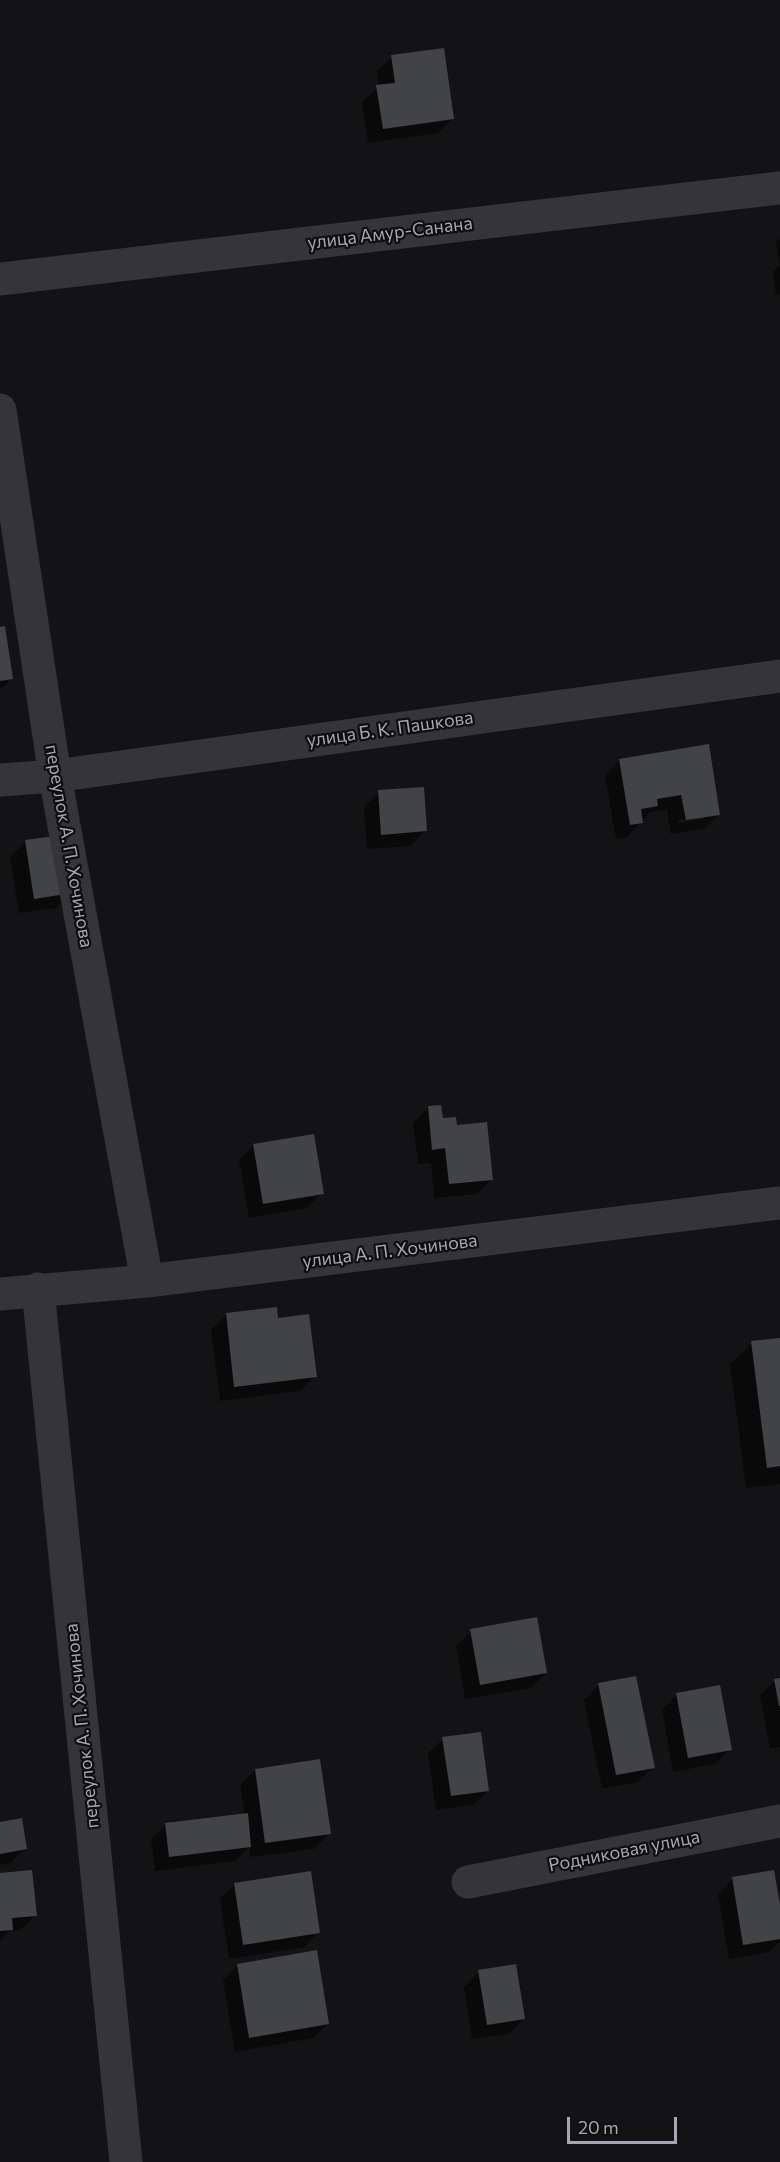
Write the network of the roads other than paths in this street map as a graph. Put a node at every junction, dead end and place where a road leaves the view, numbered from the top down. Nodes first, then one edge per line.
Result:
1 (780, 188) edge
2 (0, 279) edge
3 (0, 410) edge
4 (780, 676) edge
5 (55, 776) junction
6 (0, 780) edge
7 (780, 1203) edge
8 (147, 1281) junction
9 (38, 1289) junction
10 (0, 1294) edge
11 (780, 1821) edge
12 (468, 1882) dead end
13 (126, 2162) edge

1 - 2 street, улица Амур-Санана
3 - 5 street, переулок А. П. Хочинова
4 - 5 street, улица Б. К. Пашкова
5 - 6 street, улица Б. К. Пашкова
5 - 8 street, переулок А. П. Хочинова
7 - 8 street, улица А. П. Хочинова
8 - 9 street, улица А. П. Хочинова
9 - 10 street, улица А. П. Хочинова
9 - 13 street, переулок А. П. Хочинова
11 - 12 street, Родниковая улица

